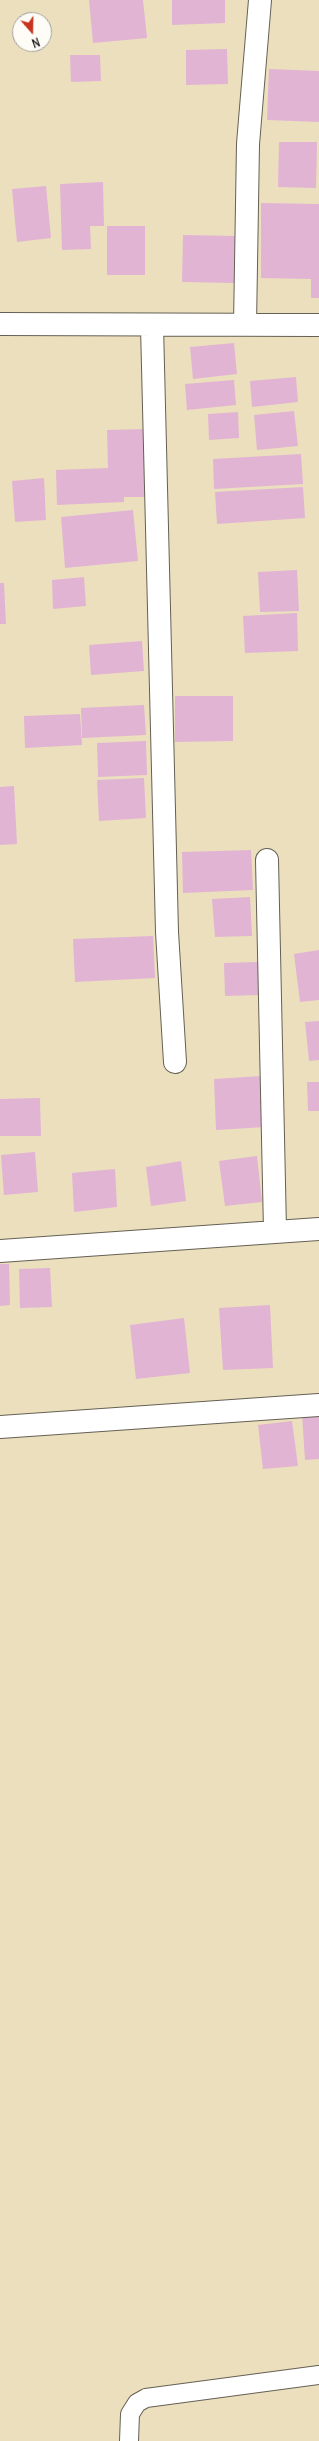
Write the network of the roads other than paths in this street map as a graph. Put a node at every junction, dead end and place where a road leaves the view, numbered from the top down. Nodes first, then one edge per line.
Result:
1 (260, 0) edge
2 (0, 324) edge
3 (245, 324) junction
4 (319, 325) edge
5 (152, 326) junction
6 (267, 860) dead end
7 (175, 1062) dead end
8 (319, 1229) edge
9 (275, 1230) junction
10 (0, 1251) edge
11 (319, 1405) edge
12 (0, 1427) edge
13 (319, 2375) edge
14 (129, 2441) edge

1 - 3 street
2 - 5 street
3 - 4 street
3 - 5 street
5 - 7 street
6 - 9 street
8 - 9 street
9 - 10 street
11 - 12 street
13 - 14 lane

